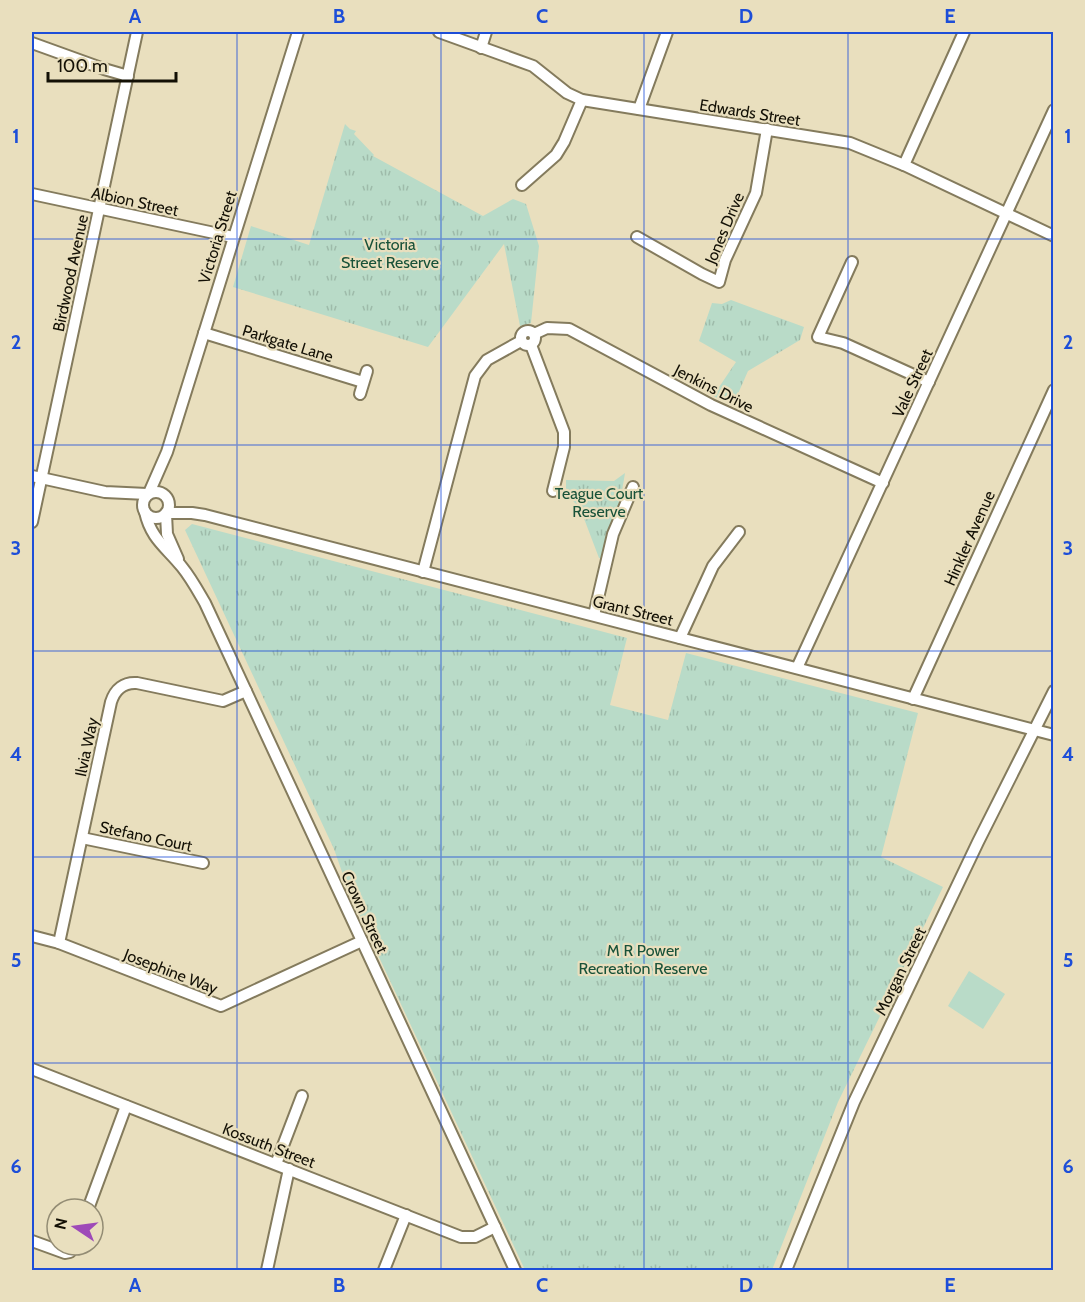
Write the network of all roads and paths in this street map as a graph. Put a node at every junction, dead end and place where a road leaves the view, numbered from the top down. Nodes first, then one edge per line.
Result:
1 (137, 32) edge
2 (297, 32) edge
3 (439, 32) edge
4 (486, 32) edge
5 (667, 32) edge
6 (964, 32) edge
7 (32, 42) edge
8 (481, 48) junction
9 (128, 76) junction
10 (582, 100) junction
11 (639, 109) junction
12 (1053, 110) edge
13 (767, 129) junction
14 (904, 165) junction
15 (522, 185) dead end
16 (32, 194) edge
17 (99, 208) junction
18 (1005, 214) junction
19 (1053, 236) edge
20 (233, 237) junction
21 (638, 237) dead end
22 (852, 262) dead end
23 (204, 333) junction
24 (529, 340) junction
25 (929, 382) junction
26 (1053, 390) edge
27 (360, 394) dead end
28 (167, 452) junction
29 (36, 477) edge
30 (883, 483) junction
31 (633, 487) dead end
32 (553, 491) dead end
33 (105, 492) junction
34 (148, 494) junction
35 (166, 496) junction
36 (144, 511) junction
37 (166, 513) junction
38 (205, 515) junction
39 (32, 522) edge
40 (739, 532) dead end
41 (183, 568) junction
42 (423, 572) junction
43 (594, 615) junction
44 (681, 638) junction
45 (797, 668) junction
46 (246, 691) junction
47 (1053, 691) edge
48 (913, 699) junction
49 (1034, 730) junction
50 (1053, 735) edge
51 (82, 838) junction
52 (203, 864) dead end
53 (32, 936) edge
54 (362, 941) junction
55 (59, 943) junction
56 (32, 1072) edge
57 (302, 1096) dead end
58 (126, 1106) junction
59 (276, 1164) junction
60 (289, 1169) junction
61 (92, 1197) edge
62 (406, 1215) junction
63 (495, 1227) junction
64 (267, 1270) edge
65 (384, 1270) edge
66 (515, 1270) edge
67 (786, 1270) edge

1 - 9 street, Birdwood Avenue
2 - 20 street, Victoria Street
3 - 8 street, Edwards Street
4 - 8 street
5 - 11 street
6 - 14 street
7 - 9 street
8 - 10 street, Edwards Street
9 - 17 street, Birdwood Avenue
10 - 11 street, Edwards Street
10 - 15 street
11 - 13 street, Edwards Street
12 - 18 street, Vale Street
13 - 14 street, Edwards Street
13 - 21 street, Jones Drive
14 - 18 street, Edwards Street
16 - 17 street, Albion Street
17 - 20 street, Albion Street
17 - 29 street, Birdwood Avenue
18 - 19 street, Edwards Street
18 - 25 street, Vale Street
20 - 23 street, Victoria Street
22 - 25 street
23 - 27 street, Parkgate Lane
23 - 28 street, Victoria Street
24 - 30 street, Jenkins Drive
24 - 32 street
24 - 42 street, Jenkins Drive
25 - 30 street, Vale Street
26 - 48 street, Hinkler Avenue
28 - 34 street, Victoria Street
28 - 35 street, Victoria Street
29 - 33 street
29 - 39 street, Birdwood Avenue
30 - 45 street, Vale Street
31 - 43 street
33 - 34 street
33 - 36 street
34 - 35 street
34 - 36 street
35 - 37 street
35 - 38 street, Grant Street
36 - 37 street
36 - 41 street, Crown Street
37 - 38 street, Grant Street
37 - 41 street, Crown Street
38 - 42 street, Grant Street
40 - 44 street
41 - 46 street, Crown Street
42 - 43 street, Grant Street
43 - 44 street, Grant Street
44 - 45 street, Grant Street
45 - 48 street, Grant Street
46 - 51 street, Ilvia Way
46 - 54 street, Crown Street
47 - 49 street, Morgan Street
48 - 49 street, Grant Street
49 - 50 street, Grant Street
49 - 67 street, Morgan Street
51 - 52 street, Stefano Court
51 - 55 street, Ilvia Way
53 - 55 street, Josephine Way
54 - 55 street, Josephine Way
54 - 63 street, Crown Street
56 - 58 street, Kossuth Street
57 - 59 street
58 - 59 street, Kossuth Street
58 - 61 street
59 - 60 street, Kossuth Street
60 - 62 street, Kossuth Street
60 - 64 street
62 - 63 street, Kossuth Street
62 - 65 street
63 - 66 street, Crown Street

